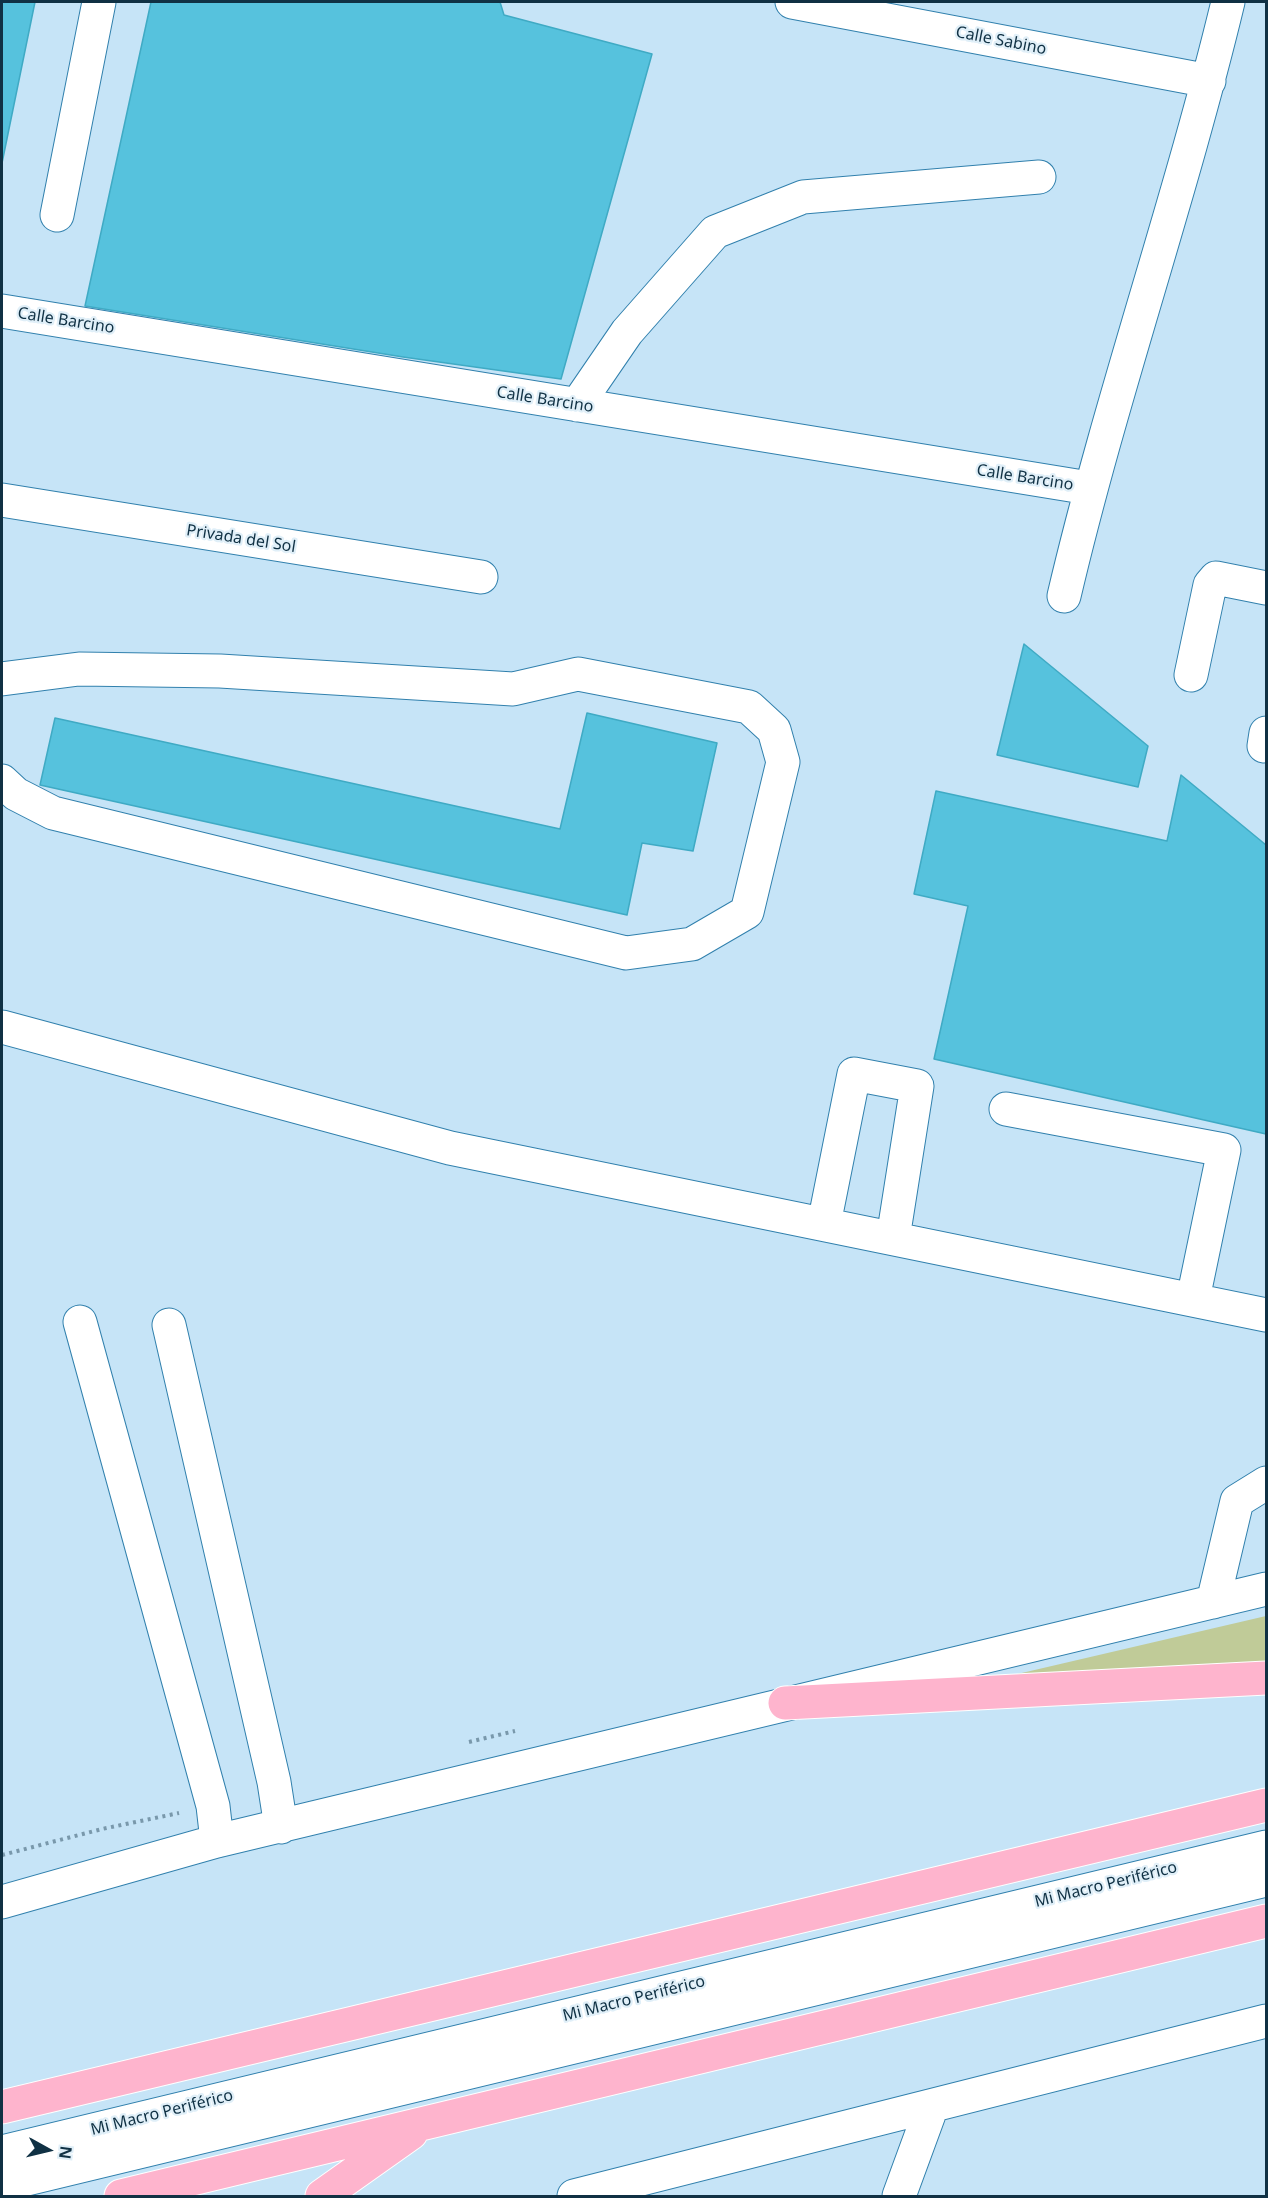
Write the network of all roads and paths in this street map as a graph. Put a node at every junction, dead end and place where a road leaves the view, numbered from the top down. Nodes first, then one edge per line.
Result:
1 (99, 2) edge
2 (792, 2) edge
3 (1228, 2) edge
4 (1209, 81) junction
5 (1039, 177) dead end
6 (57, 215) dead end
7 (2, 311) edge
8 (577, 405) junction
9 (1089, 488) junction
10 (2, 500) edge
11 (481, 577) dead end
12 (1266, 588) edge
13 (1065, 596) dead end
14 (1191, 675) dead end
15 (2, 679) edge
16 (2, 781) edge
17 (2, 1027) edge
18 (1006, 1109) dead end
19 (824, 1224) junction
20 (893, 1238) junction
21 (1192, 1299) junction
22 (1266, 1315) edge
23 (80, 1322) dead end
24 (170, 1325) dead end
25 (1266, 1483) edge
26 (1266, 1589) edge
27 (1213, 1602) junction
28 (1266, 1678) edge
29 (785, 1703) junction
30 (1266, 1805) edge
31 (281, 1827) junction
32 (217, 1841) junction
33 (1266, 1847) edge
34 (1266, 1880) edge
35 (2, 1902) edge
36 (1266, 1921) edge
37 (1266, 2021) edge
38 (932, 2106) junction
39 (2, 2107) edge
40 (426, 2123) junction
41 (2, 2152) edge
42 (2, 2185) edge
43 (121, 2196) edge
44 (322, 2196) edge
45 (574, 2196) edge
46 (899, 2196) edge

1 - 6 street
2 - 4 street, Calle Sabino
3 - 4 street
4 - 9 street
5 - 8 street
7 - 8 street, Calle Barcino
8 - 9 street, Calle Barcino
9 - 13 street
10 - 11 street, Privada del Sol
12 - 14 street
15 - 16 street
17 - 19 street
18 - 21 street
19 - 20 street
19 - 20 street
20 - 21 street
21 - 22 street
23 - 32 street
24 - 31 street
25 - 27 street
26 - 27 street
27 - 29 street
28 - 29 highway
29 - 31 street
30 - 39 highway
31 - 32 street
32 - 35 street
33 - 41 street, Mi Macro Periférico
34 - 42 street, Mi Macro Periférico
36 - 40 highway
37 - 38 street
38 - 45 street
38 - 46 street
40 - 43 highway
40 - 44 highway

